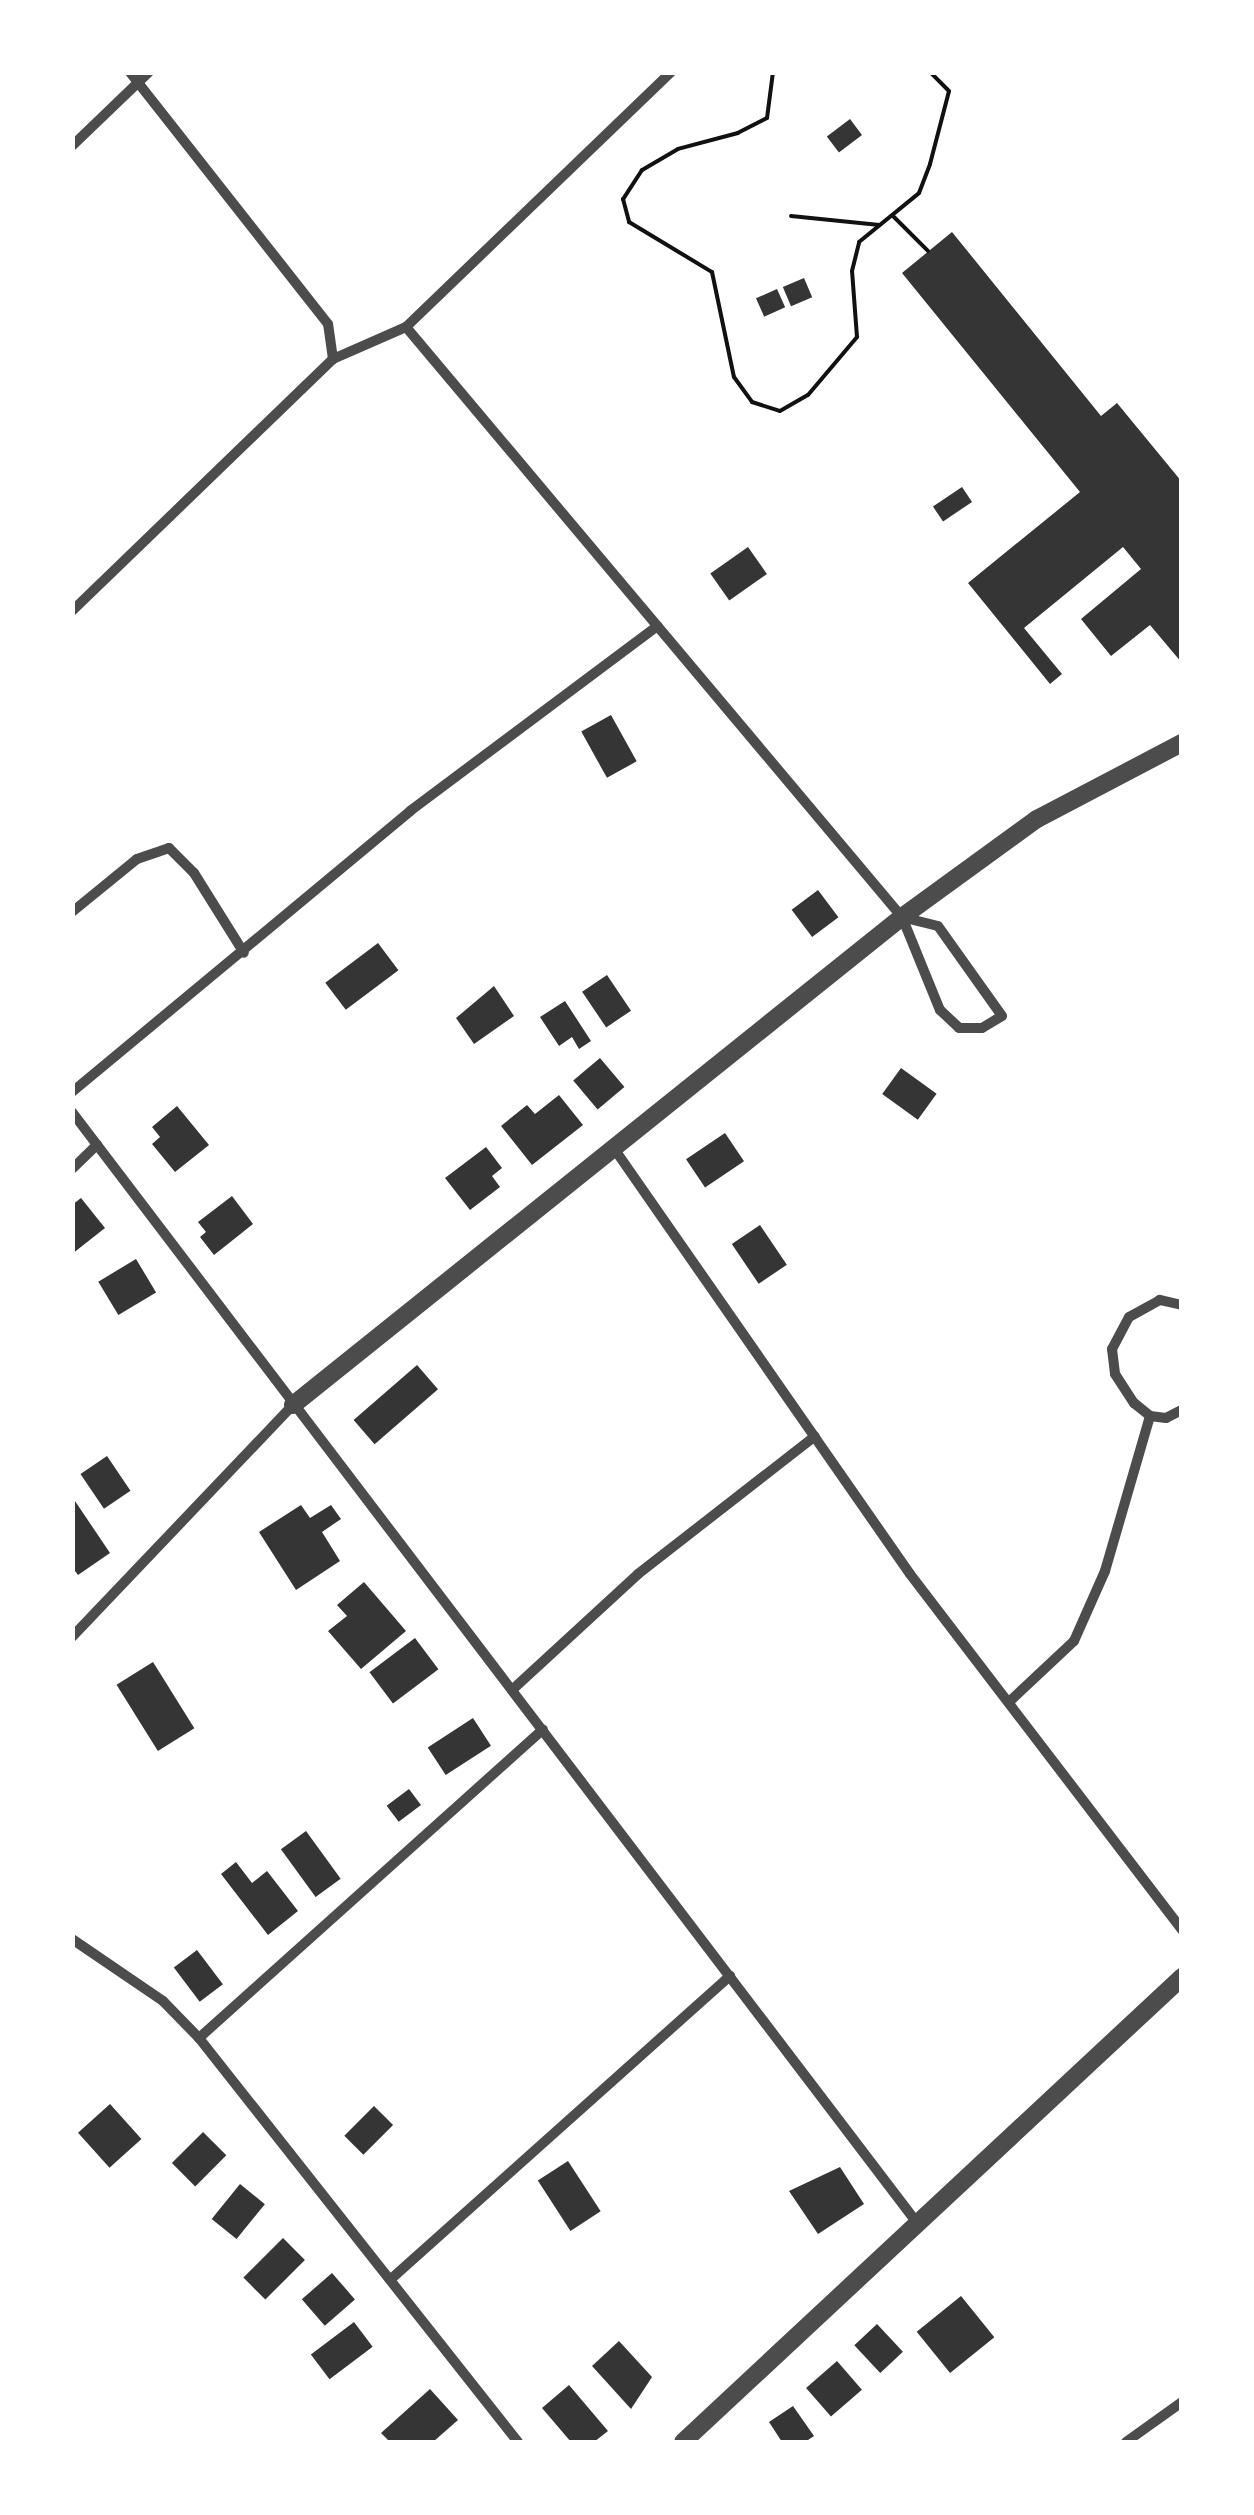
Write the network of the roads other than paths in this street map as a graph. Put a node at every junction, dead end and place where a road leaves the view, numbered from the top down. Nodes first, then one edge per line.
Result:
1 (130, 72) edge
2 (148, 72) edge
3 (671, 72) edge
4 (138, 83) junction
5 (72, 146) edge
6 (406, 328) junction
7 (333, 360) junction
8 (72, 612) edge
9 (657, 626) junction
10 (1182, 743) edge
11 (72, 912) edge
12 (902, 916) junction
13 (244, 952) junction
14 (72, 1092) edge
15 (72, 1112) edge
16 (97, 1145) junction
17 (613, 1147) junction
18 (72, 1169) edge
19 (1182, 1305) edge
20 (293, 1405) junction
21 (1182, 1410) edge
22 (1150, 1416) junction
23 (814, 1436) junction
24 (72, 1637) edge
25 (512, 1690) junction
26 (1010, 1702) junction
27 (543, 1729) junction
28 (1182, 1930) edge
29 (72, 1939) edge
30 (730, 1976) junction
31 (1182, 1977) edge
32 (199, 2038) junction
33 (918, 2224) junction
34 (391, 2279) junction
35 (1182, 2402) edge
36 (518, 2442) edge
37 (683, 2442) edge
38 (1126, 2442) edge

1 - 4 street
2 - 4 street
3 - 6 street
4 - 5 street
4 - 7 street
6 - 7 street
6 - 9 street
7 - 8 street
9 - 12 street
9 - 13 street
10 - 12 street
11 - 13 street
12 - 12 street
12 - 17 street
13 - 14 street
15 - 16 street
16 - 18 street
16 - 20 street
17 - 20 street
17 - 23 street
19 - 22 street
20 - 24 street
20 - 25 street
21 - 22 street
22 - 26 street
23 - 25 street
23 - 26 street
25 - 27 street
26 - 28 street
27 - 30 street
27 - 32 street
29 - 32 street
30 - 33 street
30 - 34 street
31 - 33 street
32 - 34 street
33 - 37 street
34 - 36 street
35 - 38 street

